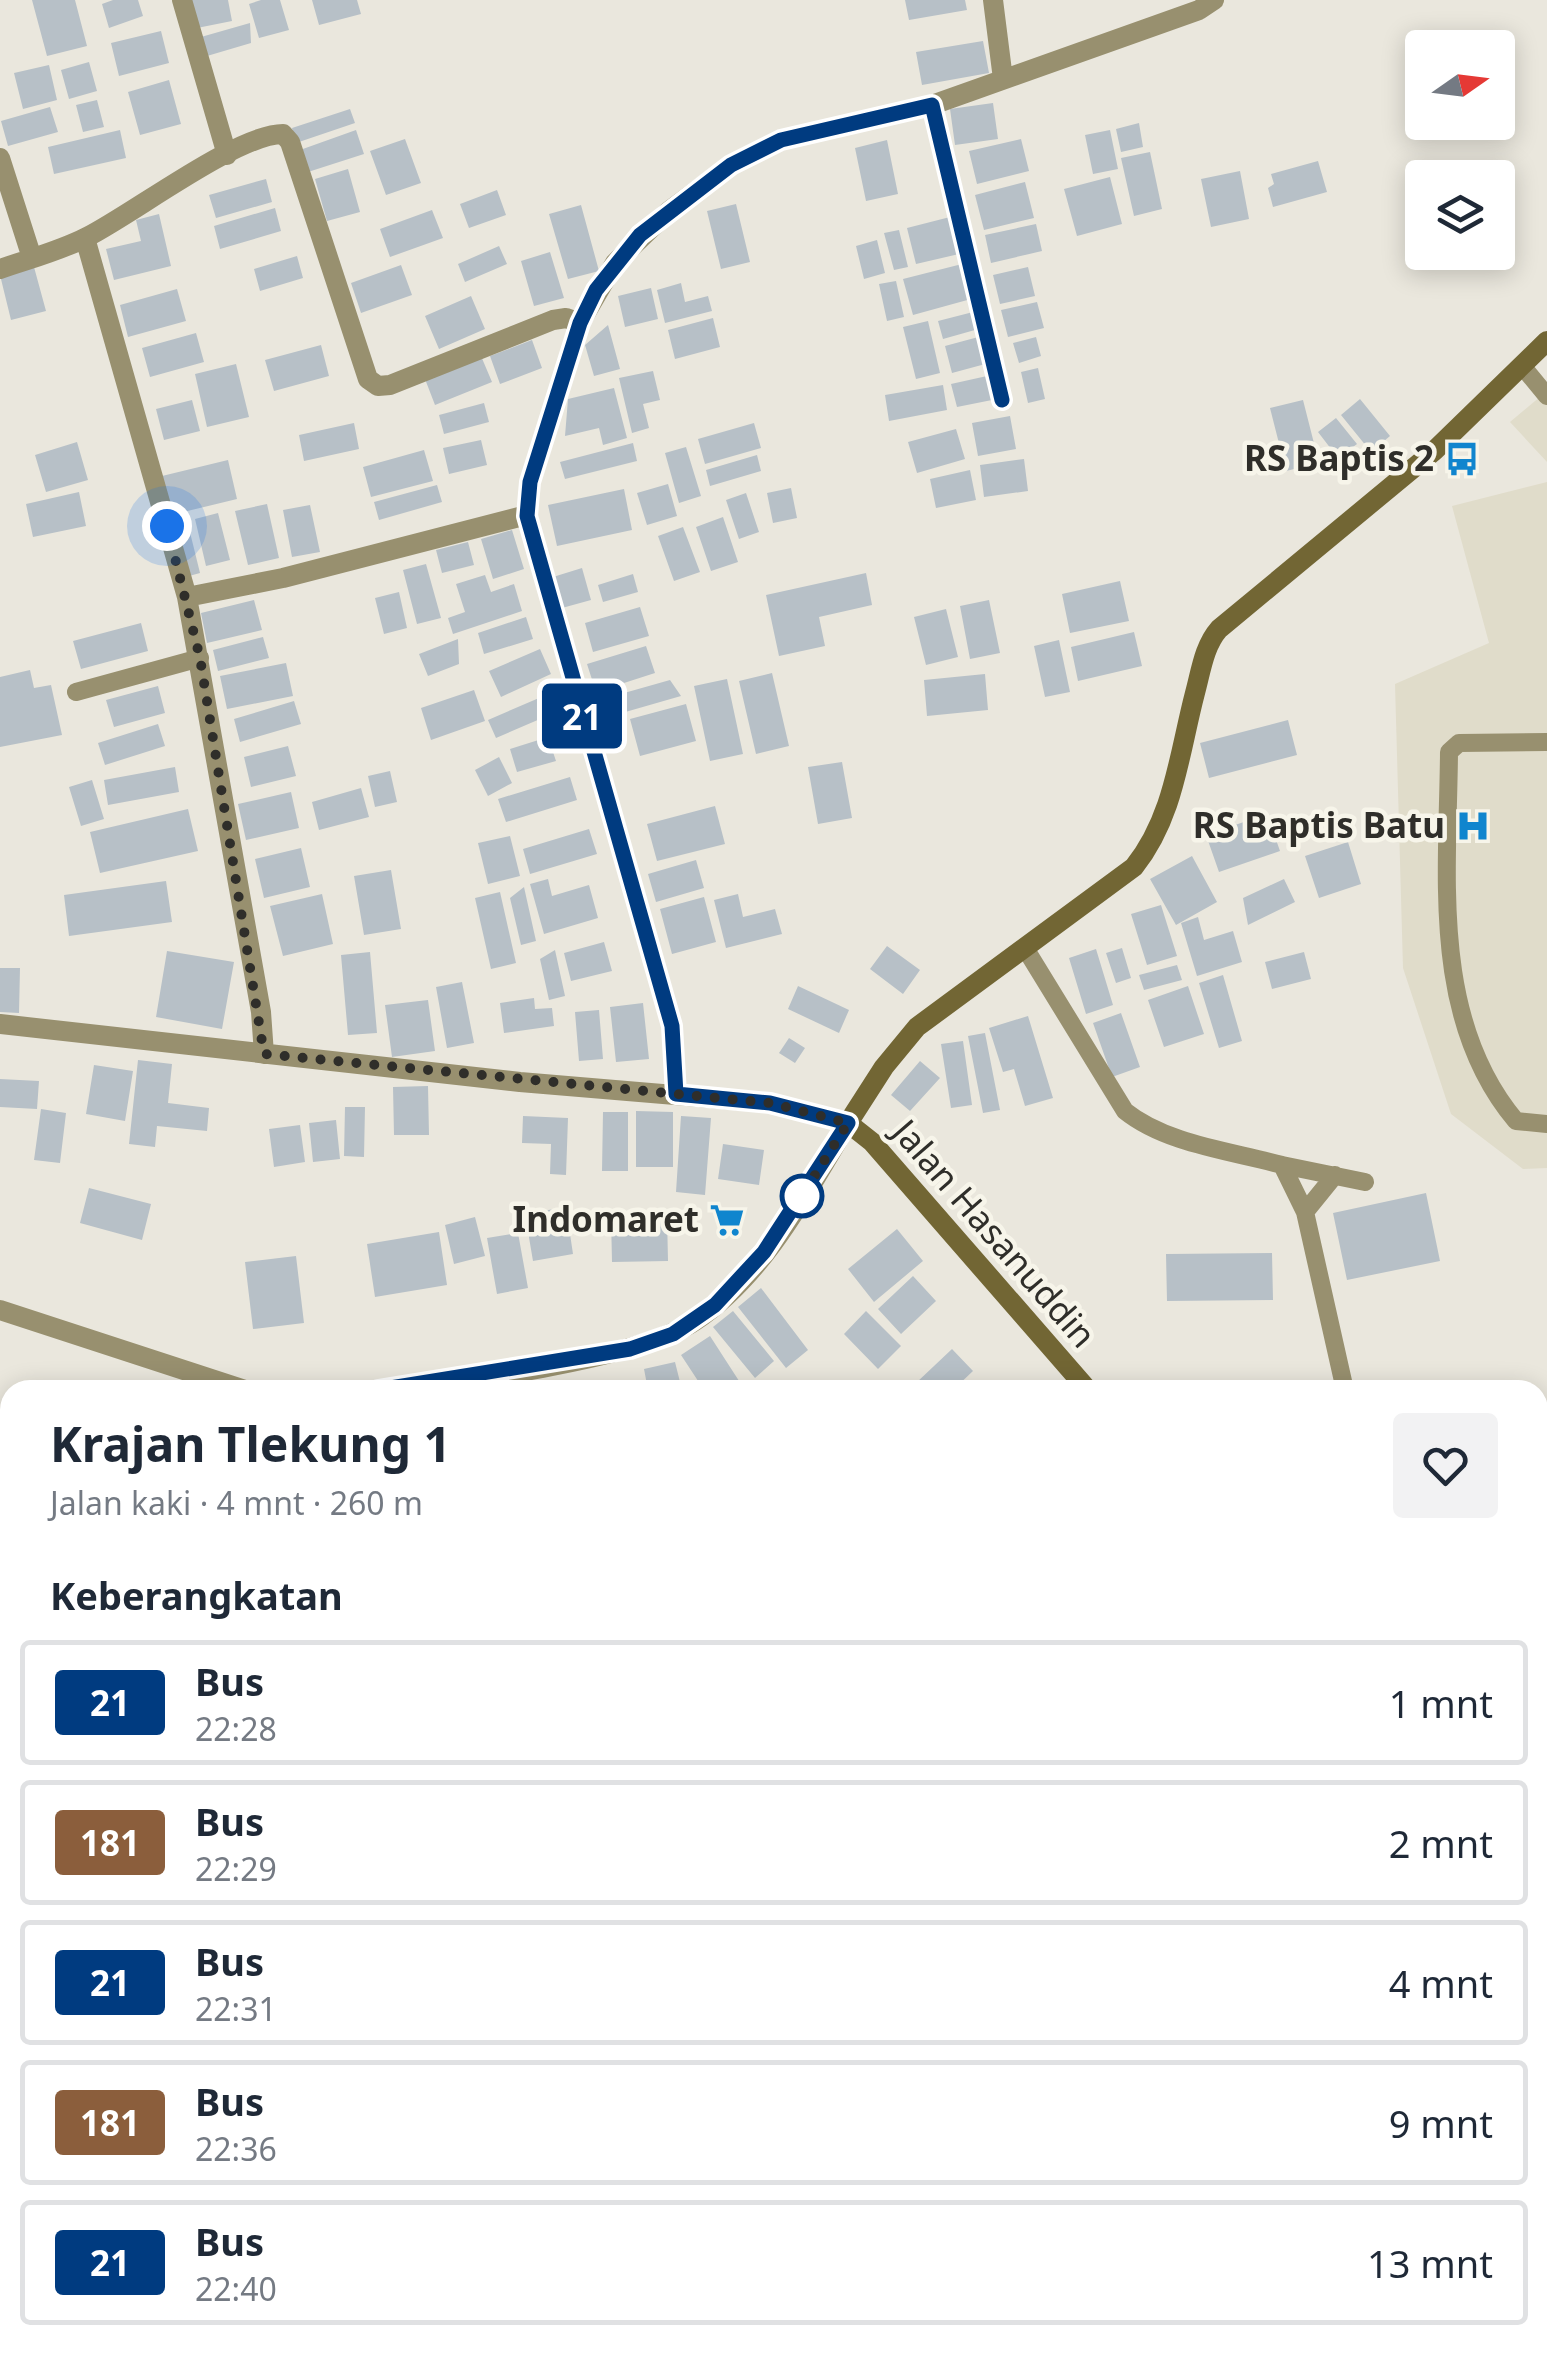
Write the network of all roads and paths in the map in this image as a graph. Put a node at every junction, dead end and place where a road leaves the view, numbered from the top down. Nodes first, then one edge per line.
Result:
1 (182, 0) edge
2 (993, 0) edge
3 (1214, 0) edge
4 (1003, 79) junction
5 (932, 105) junction
6 (227, 156) junction
7 (0, 158) edge
8 (85, 238) junction
9 (32, 258) junction
10 (0, 269) edge
11 (580, 323) junction
12 (1547, 341) edge
13 (1523, 366) junction
14 (1547, 396) edge
15 (1002, 400) dead end
16 (527, 516) junction
17 (188, 598) junction
18 (200, 658) junction
19 (76, 692) dead end
20 (1547, 742) edge
21 (1025, 948) junction
22 (0, 1024) edge
23 (264, 1054) junction
24 (676, 1094) junction
25 (848, 1123) junction
26 (1547, 1124) edge
27 (1282, 1165) junction
28 (1335, 1175) junction
29 (1366, 1182) dead end
30 (1304, 1212) junction
31 (0, 1310) edge
32 (215, 1380) edge
33 (439, 1380) edge
34 (1079, 1380) edge
35 (1342, 1380) edge

1 - 6 street
2 - 4 street
3 - 4 street
4 - 5 street
5 - 11 street
5 - 15 street
6 - 8 street
6 - 11 street
7 - 9 street
8 - 9 street
8 - 17 street
9 - 10 street
11 - 16 street
12 - 13 main road
13 - 14 lane
13 - 21 main road
16 - 17 street
16 - 24 street
17 - 18 street
18 - 19 lane
18 - 23 street
20 - 26 lane
21 - 25 main road
21 - 27 lane
22 - 23 street
23 - 24 street
24 - 25 street
25 - 33 street
25 - 34 main road, Jalan Hasanuddin
27 - 28 lane
27 - 30 lane
28 - 29 lane
28 - 30 lane
30 - 35 lane
31 - 32 street

